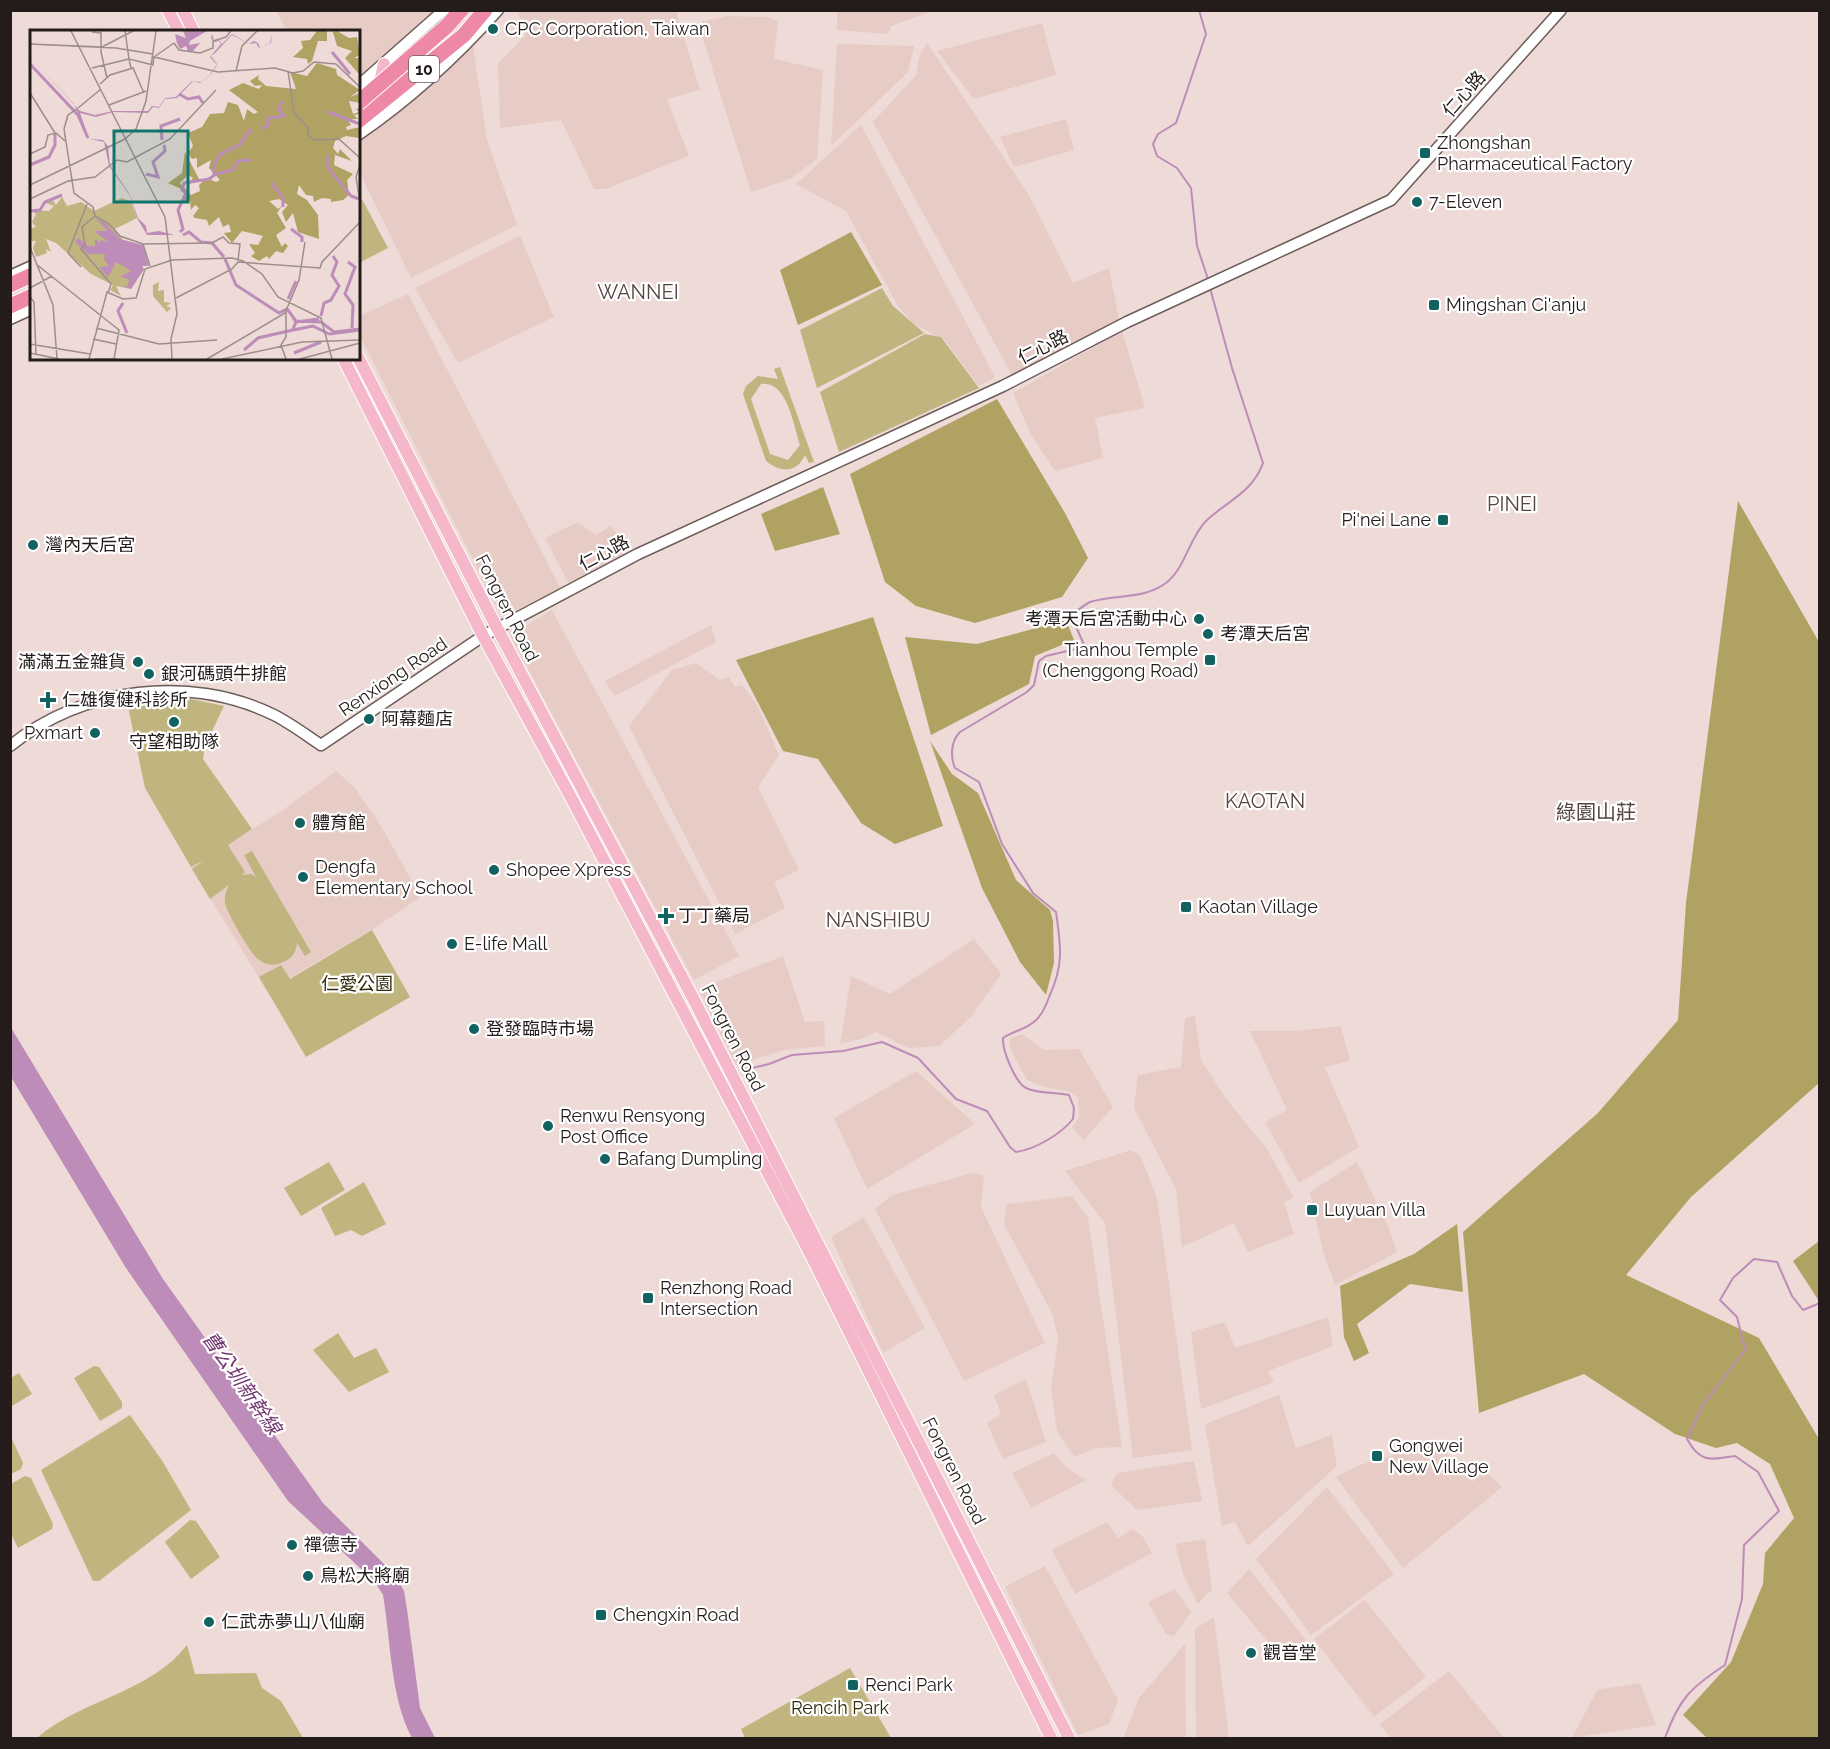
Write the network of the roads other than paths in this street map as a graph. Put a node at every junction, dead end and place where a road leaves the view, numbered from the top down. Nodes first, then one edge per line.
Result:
1 (168, 10) edge
2 (183, 10) edge
3 (444, 10) edge
4 (461, 10) edge
5 (485, 10) edge
6 (498, 10) edge
7 (1561, 10) edge
8 (178, 30) edge
9 (193, 30) edge
10 (384, 64) junction
11 (360, 84) edge
12 (360, 101) edge
13 (360, 110) edge
14 (360, 119) edge
15 (360, 134) edge
16 (30, 267) edge
17 (10, 276) edge
18 (30, 276) edge
19 (10, 285) edge
20 (30, 297) edge
21 (10, 306) edge
22 (30, 310) edge
23 (10, 319) edge
24 (344, 360) edge
25 (360, 360) edge
26 (497, 628) junction
27 (483, 636) junction
28 (10, 746) edge
29 (1051, 1738) edge
30 (1069, 1738) edge

1 - 8 main road
2 - 9 main road
3 - 10 street
4 - 12 highway, 10, bridge
5 - 14 highway, 10
6 - 15 street
7 - 26 street, 仁心路
10 - 11 street
10 - 13 main road
16 - 17 street
18 - 19 highway
20 - 21 highway
22 - 23 street
24 - 27 main road, Fongren Road
25 - 26 main road, Fongren Road
26 - 27 street, 仁心路
26 - 30 main road, Fongren Road
27 - 28 street, Renxiong Road
27 - 29 main road, Fongren Road

